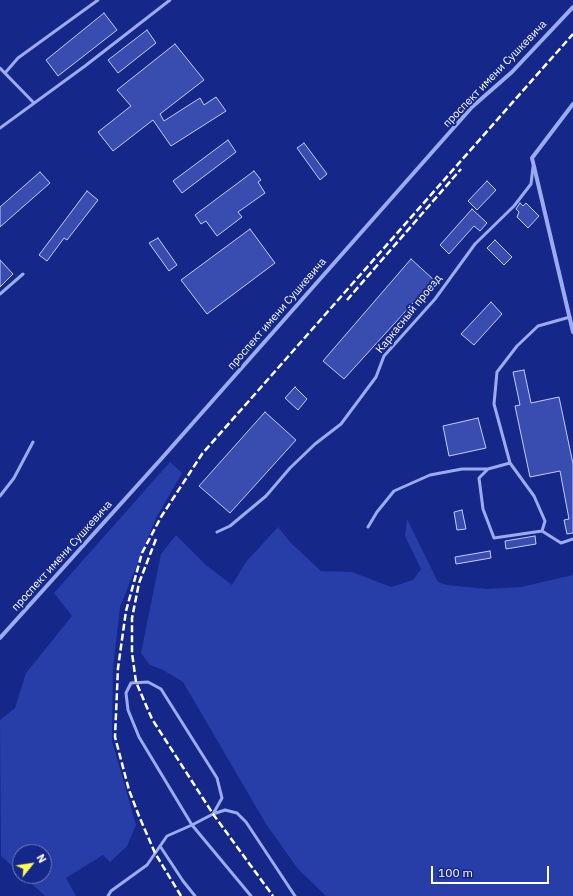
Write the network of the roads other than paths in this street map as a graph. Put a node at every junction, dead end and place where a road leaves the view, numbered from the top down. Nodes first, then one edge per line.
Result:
1 (98, 0) edge
2 (170, 0) edge
3 (573, 7) edge
4 (0, 68) edge
5 (4, 73) junction
6 (33, 102) junction
7 (573, 104) edge
8 (0, 128) edge
9 (533, 165) junction
10 (23, 274) dead end
11 (0, 294) edge
12 (570, 317) junction
13 (573, 332) edge
14 (33, 442) dead end
15 (510, 463) junction
16 (488, 469) junction
17 (0, 496) edge
18 (368, 527) dead end
19 (542, 531) junction
20 (217, 532) dead end
21 (573, 540) edge
22 (0, 638) edge
23 (213, 814) junction
24 (192, 825) junction
25 (160, 846) junction
26 (108, 896) edge
27 (195, 896) edge
28 (251, 896) edge
29 (295, 896) edge

1 - 5 lane
2 - 6 lane
3 - 22 street, проспект имени Сушкевича
4 - 5 lane
5 - 6 lane
6 - 8 lane
7 - 9 street
9 - 12 street
9 - 20 lane, Каркасный проезд
10 - 11 lane
12 - 13 street
12 - 15 lane
14 - 17 lane
15 - 16 lane
15 - 19 lane
16 - 18 lane
16 - 19 lane
19 - 21 lane
23 - 24 lane
23 - 24 lane
23 - 29 lane
24 - 25 lane
24 - 28 lane
25 - 26 lane
25 - 27 lane

